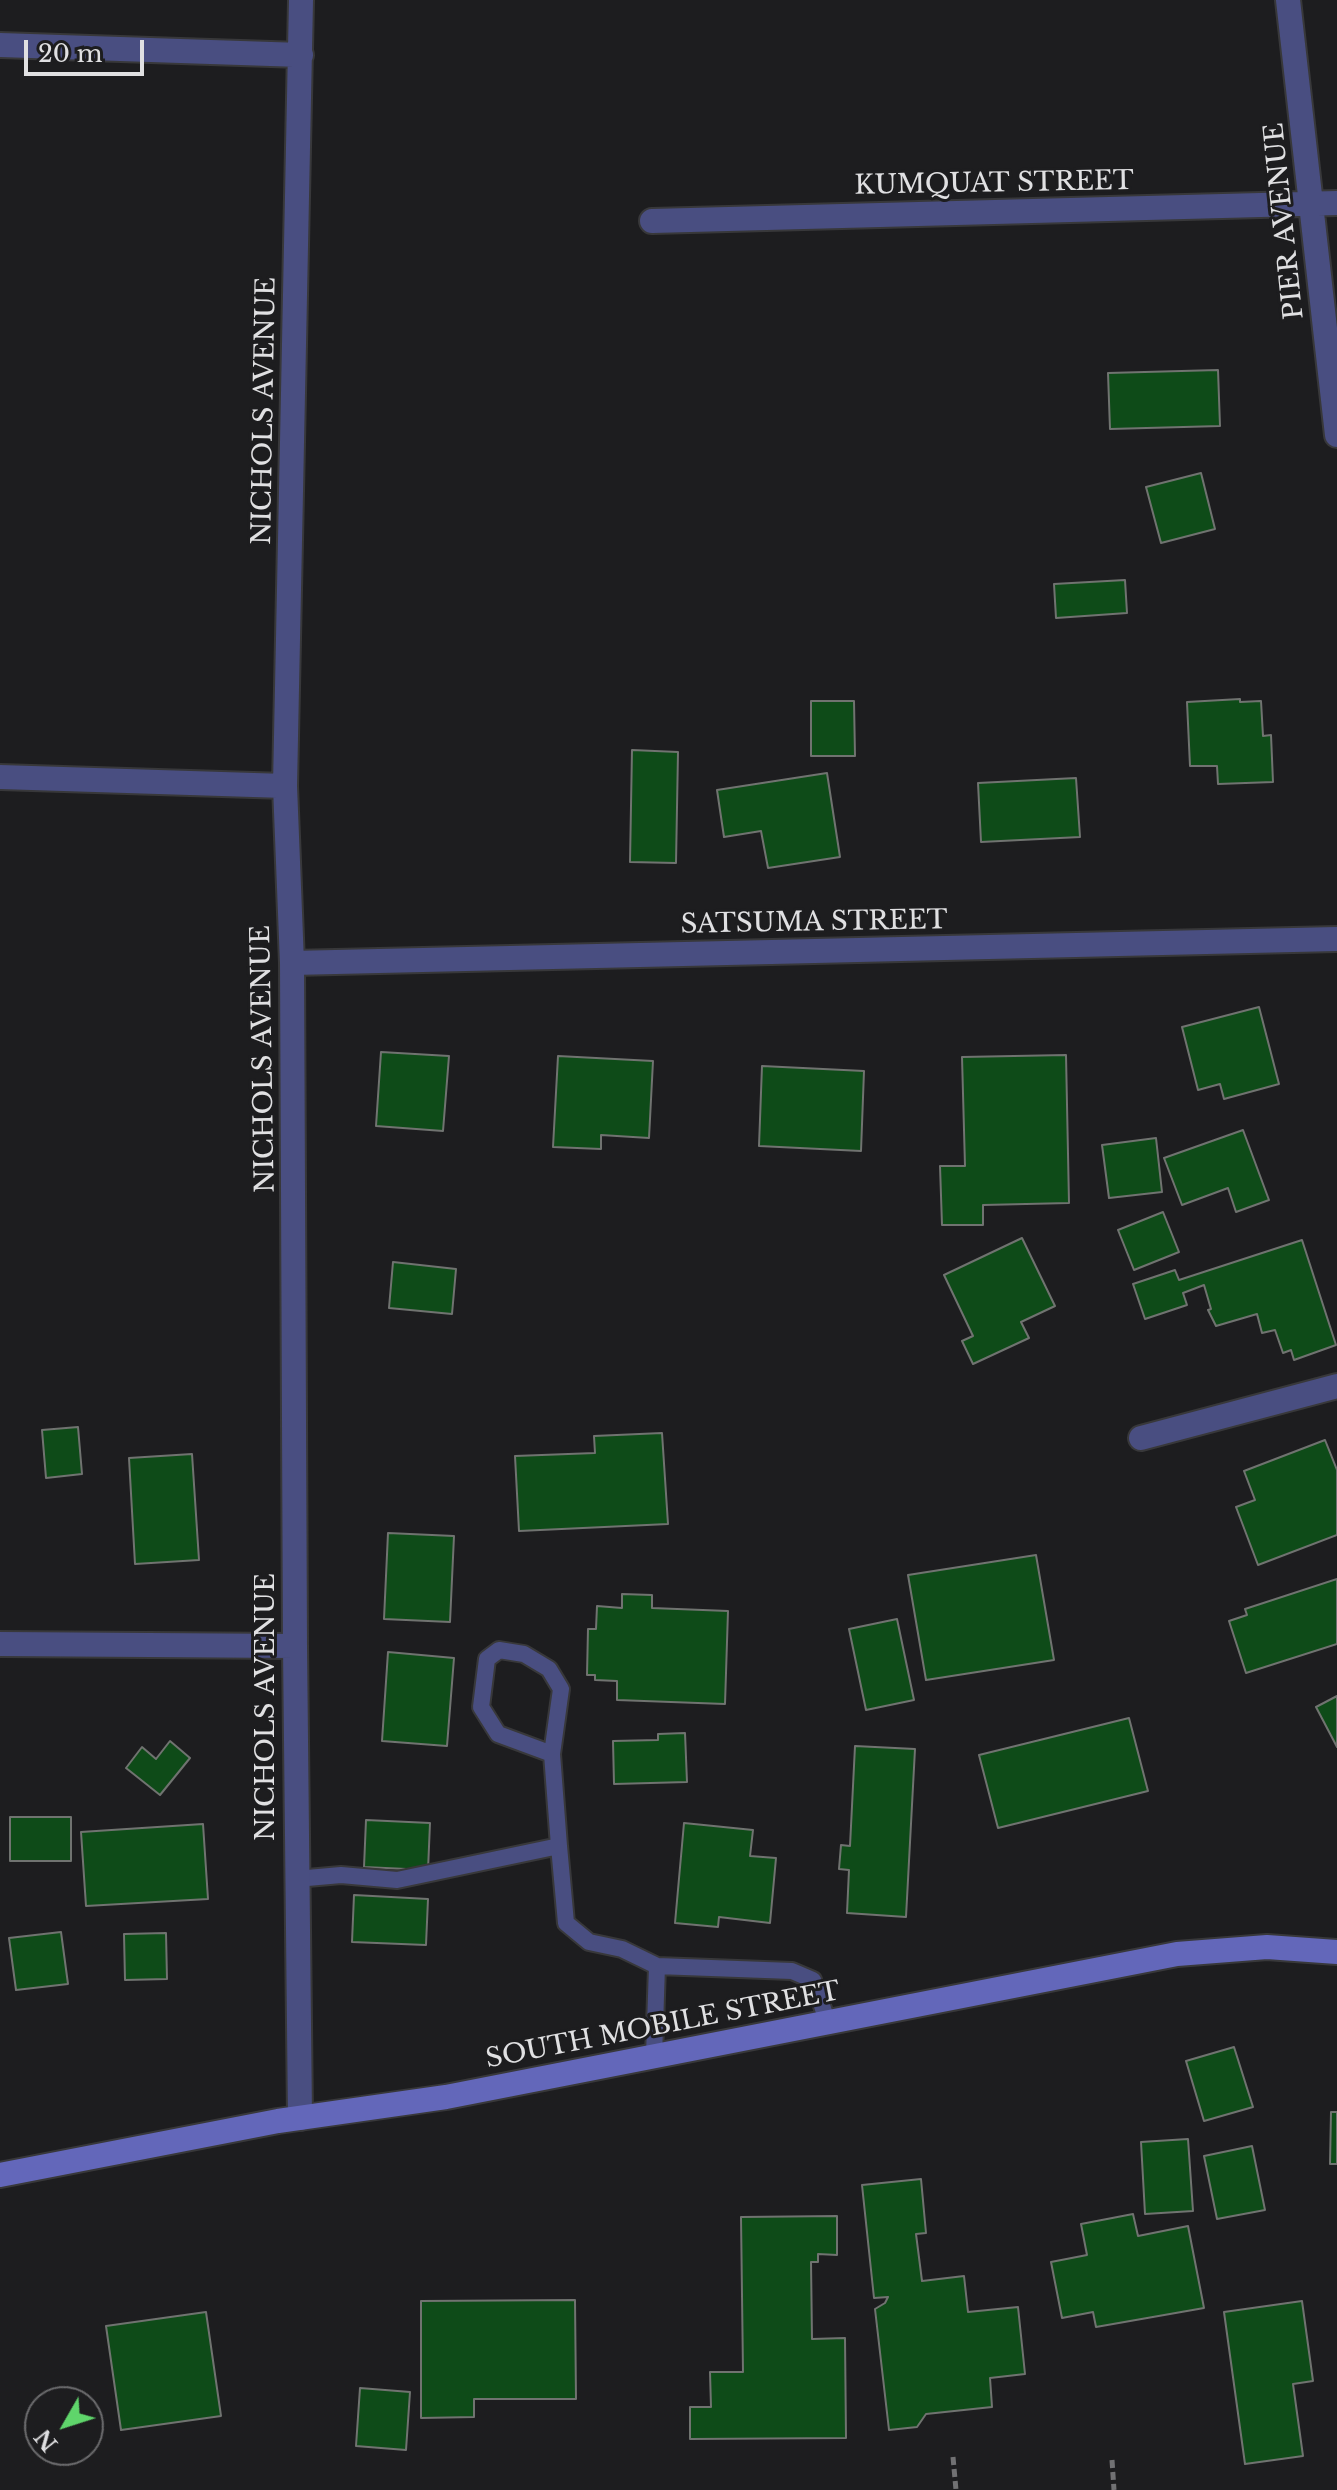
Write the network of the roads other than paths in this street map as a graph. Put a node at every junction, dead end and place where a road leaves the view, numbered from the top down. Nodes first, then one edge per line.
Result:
1 (301, 0) edge
2 (1288, 0) edge
3 (0, 45) edge
4 (301, 55) junction
5 (1337, 203) edge
6 (1312, 204) junction
7 (652, 221) dead end
8 (1337, 435) edge
9 (0, 777) edge
10 (285, 786) junction
11 (1337, 939) edge
12 (292, 963) junction
13 (1337, 1386) edge
14 (1141, 1438) dead end
15 (0, 1644) edge
16 (295, 1646) junction
17 (552, 1754) junction
18 (559, 1846) junction
19 (296, 1879) junction
20 (1337, 1952) edge
21 (657, 1966) junction
22 (828, 2023) junction
23 (654, 2056) junction
24 (300, 2118) junction
25 (0, 2175) edge

1 - 4 street, NICHOLS AVENUE
2 - 6 street, PIER AVENUE
3 - 4 street
4 - 10 street, NICHOLS AVENUE
5 - 6 street, KUMQUAT STREET
6 - 7 street, KUMQUAT STREET
6 - 8 street, PIER AVENUE
9 - 10 street
10 - 12 street, NICHOLS AVENUE
11 - 12 street, SATSUMA STREET
12 - 16 street, NICHOLS AVENUE
13 - 14 street
15 - 16 street
16 - 19 street, NICHOLS AVENUE
17 - 17 lane
17 - 18 lane
18 - 19 lane
18 - 21 lane
19 - 24 street, NICHOLS AVENUE
20 - 22 main road, SOUTH MOBILE STREET
21 - 22 lane
21 - 23 lane
22 - 23 main road, SOUTH MOBILE STREET
23 - 24 main road, SOUTH MOBILE STREET
24 - 25 main road, SOUTH MOBILE STREET

